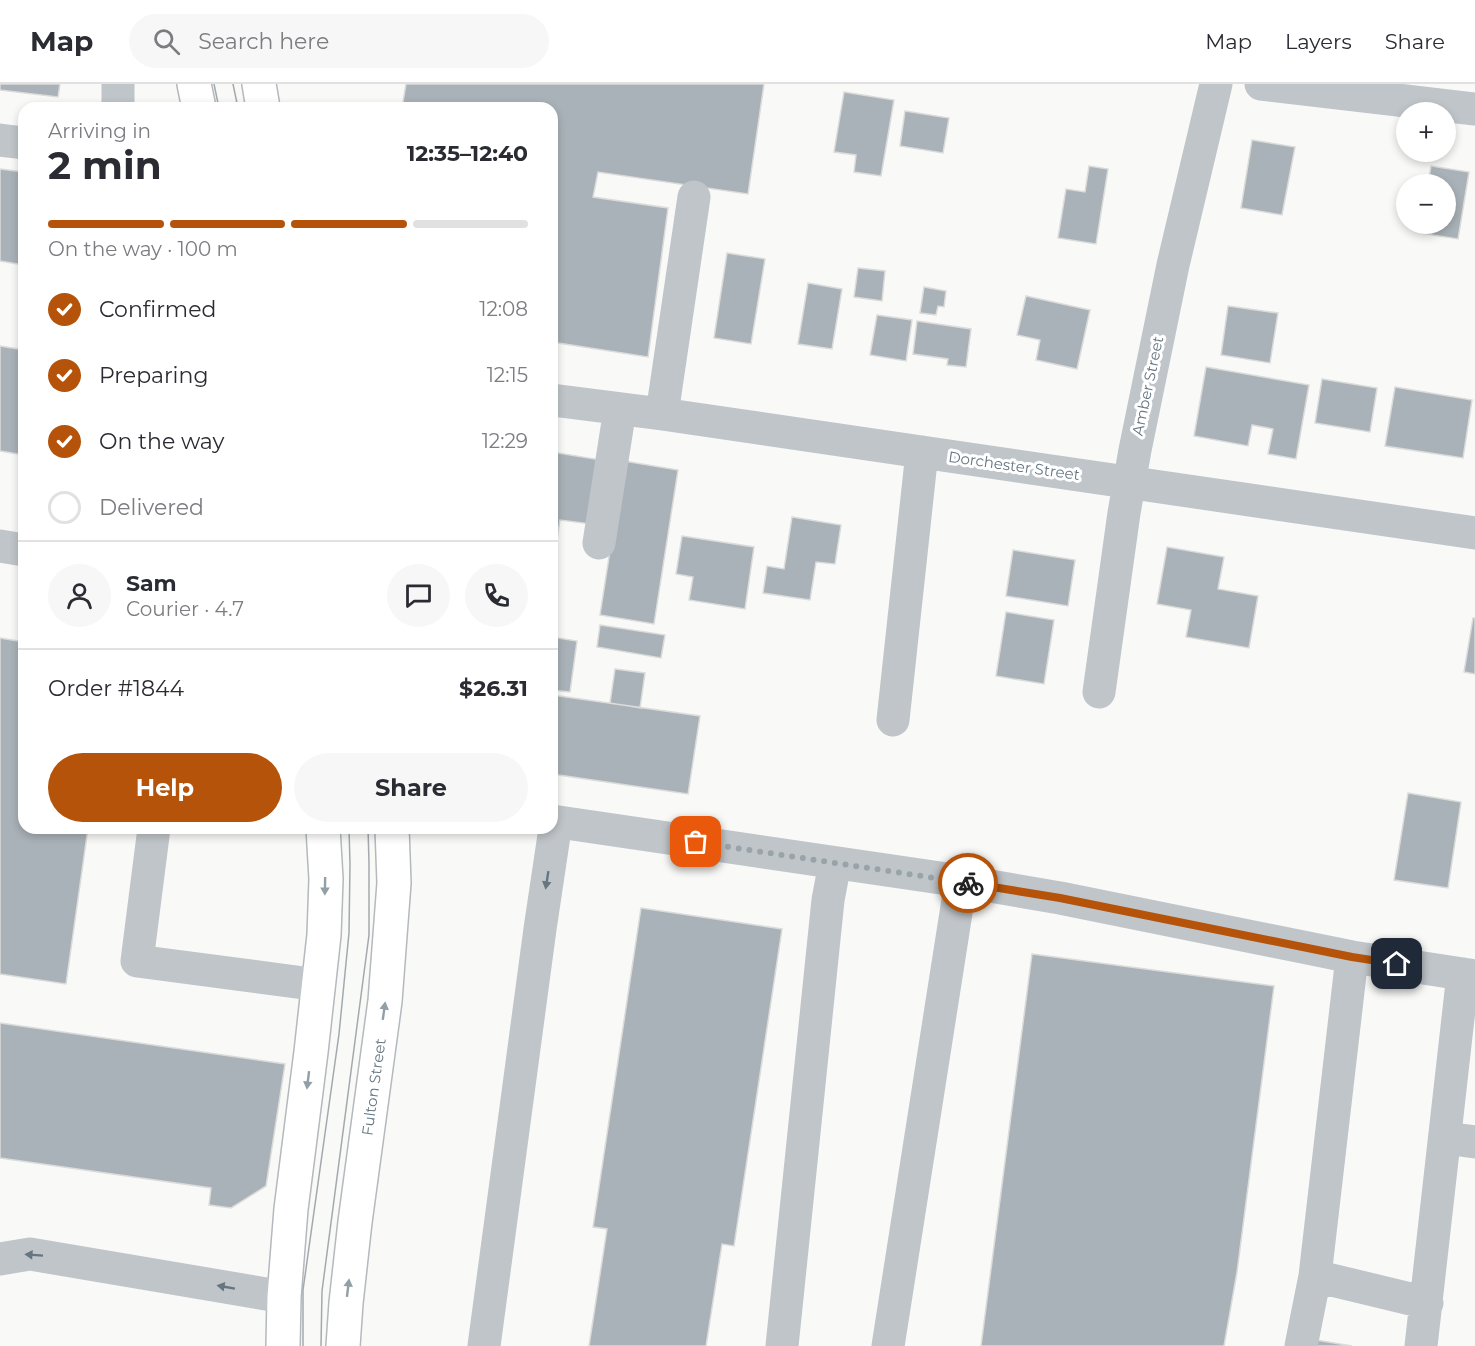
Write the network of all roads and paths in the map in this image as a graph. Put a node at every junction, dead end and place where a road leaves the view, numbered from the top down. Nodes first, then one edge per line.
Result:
1 (118, 84) edge
2 (194, 84) edge
3 (259, 84) edge
4 (1216, 84) edge
5 (1261, 84) edge
6 (118, 102) edge
7 (198, 102) edge
8 (262, 102) edge
9 (1475, 108) edge
10 (0, 140) edge
11 (18, 142) edge
12 (694, 197) dead end
13 (558, 401) edge
14 (620, 410) junction
15 (662, 414) junction
16 (922, 452) junction
17 (1130, 482) junction
18 (1475, 533) edge
19 (599, 543) dead end
20 (0, 546) edge
21 (18, 549) edge
22 (1099, 692) dead end
23 (893, 720) dead end
24 (558, 822) edge
25 (153, 834) edge
26 (323, 834) edge
27 (392, 834) edge
28 (552, 834) edge
29 (835, 863) junction
30 (961, 882) junction
31 (1352, 957) junction
32 (1469, 975) edge
33 (319, 985) junction
34 (1460, 1140) edge
35 (0, 1259) edge
36 (1315, 1276) junction
37 (284, 1297) junction
38 (1427, 1303) junction
39 (283, 1346) edge
40 (343, 1346) edge
41 (484, 1346) edge
42 (782, 1346) edge
43 (888, 1346) edge
44 (1301, 1346) edge
45 (1421, 1346) edge

1 - 6 street
2 - 7 main road
3 - 8 main road
4 - 17 street, Amber Street
5 - 9 street
10 - 11 street
12 - 15 street
13 - 14 street, Dorchester Street
14 - 15 street, Dorchester Street
14 - 19 street
15 - 16 street, Dorchester Street
16 - 17 street, Dorchester Street
16 - 23 street
17 - 18 street, Dorchester Street
17 - 22 street, Amber Street
20 - 21 street
24 - 29 street
25 - 33 street
26 -> 33 main road
40 -> 27 main road, Fulton Street
28 -> 41 street
29 - 30 street
29 - 42 street
30 - 31 street
30 - 43 street
31 - 32 street
31 - 36 street
32 - 34 street
33 -> 37 main road
34 - 38 street
37 -> 35 street
36 - 38 street
36 - 44 street
37 - 39 main road
38 - 45 street

